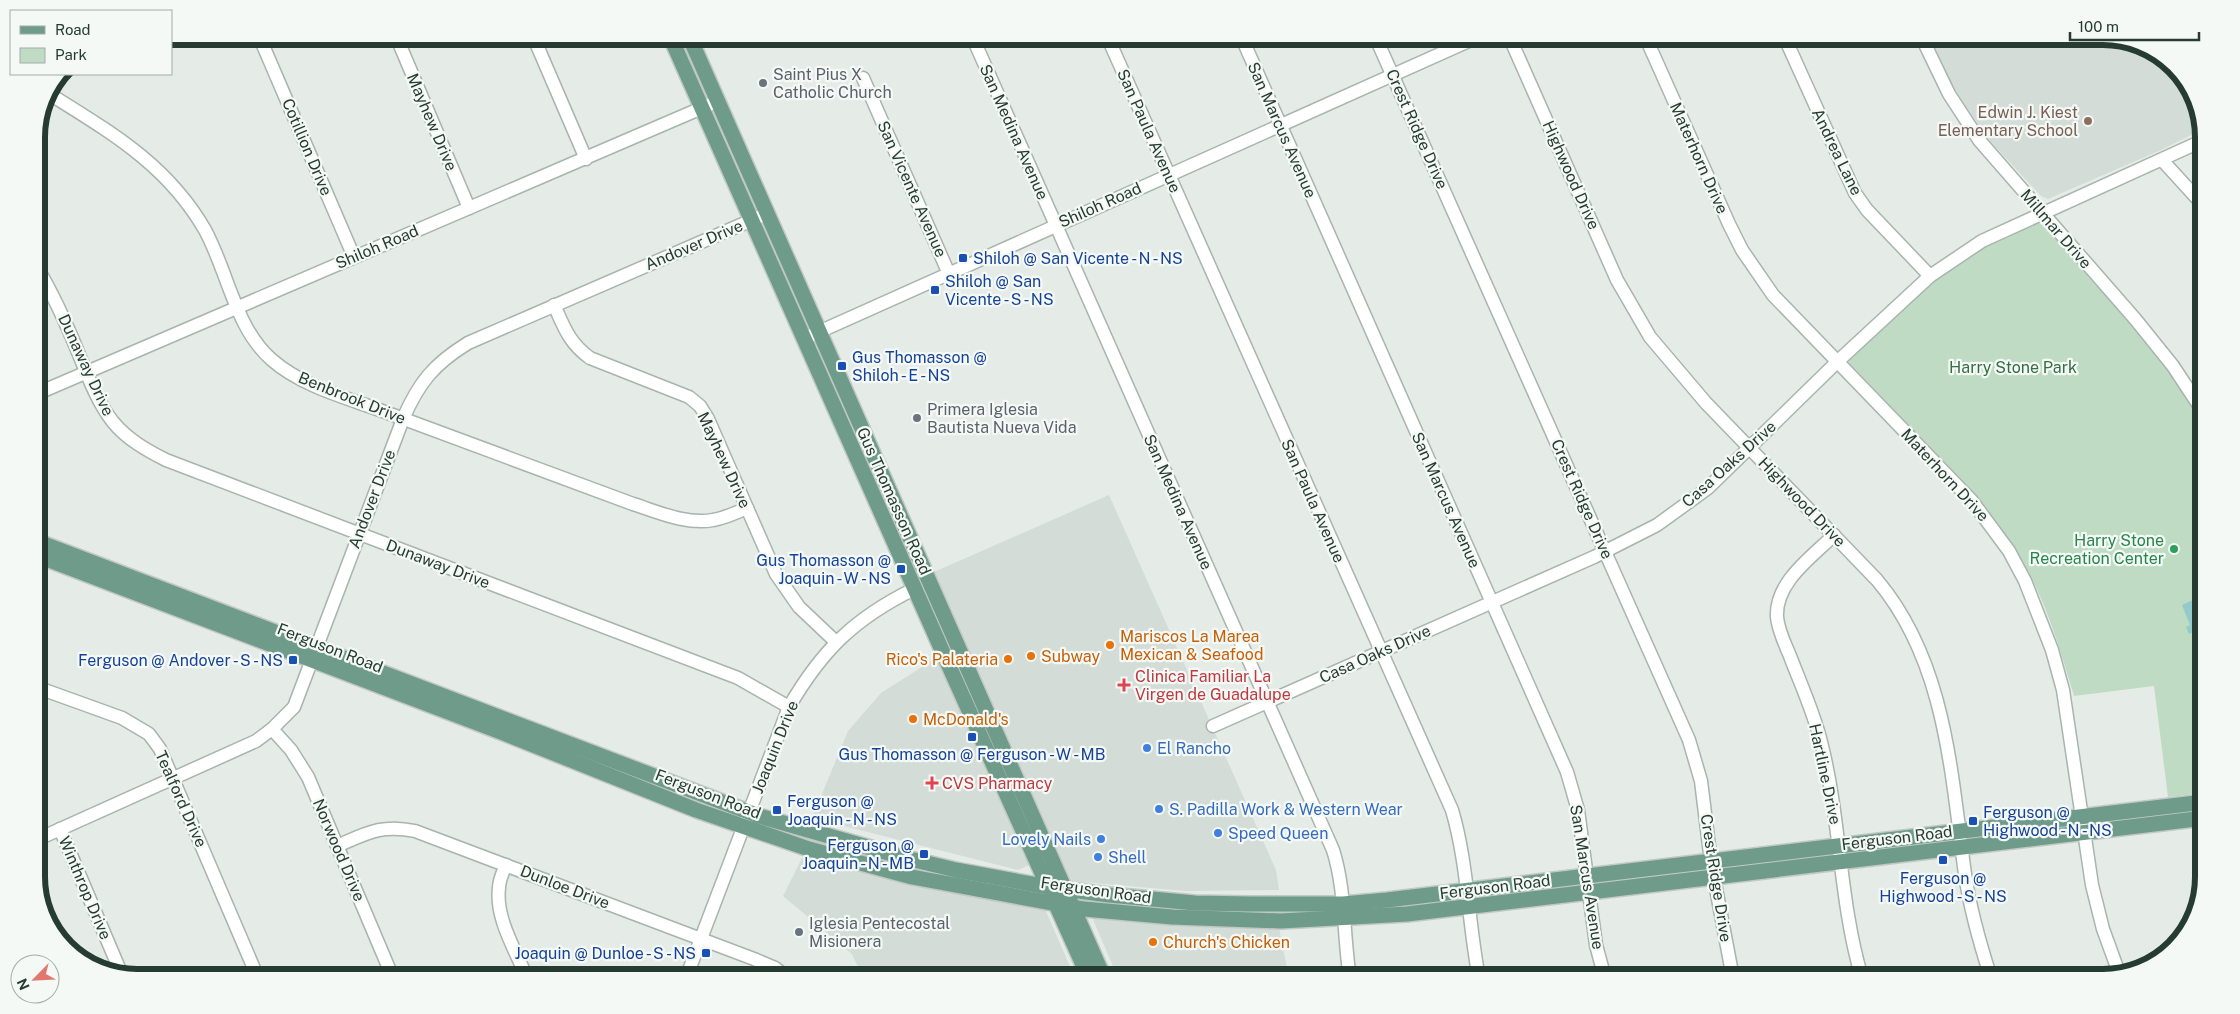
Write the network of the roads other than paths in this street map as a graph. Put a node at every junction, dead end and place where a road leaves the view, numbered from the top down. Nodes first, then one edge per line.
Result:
1 (263, 45) edge
2 (400, 45) edge
3 (537, 45) edge
4 (674, 45) edge
5 (693, 45) edge
6 (976, 45) edge
7 (1110, 45) edge
8 (1245, 45) edge
9 (1379, 45) edge
10 (1460, 45) edge
11 (1513, 45) edge
12 (1649, 45) edge
13 (1788, 45) edge
14 (1926, 45) edge
15 (1393, 75) junction
16 (863, 78) dead end
17 (55, 97) edge
18 (718, 101) junction
19 (702, 108) junction
20 (1280, 125) junction
21 (2195, 144) edge
22 (586, 159) junction
23 (2162, 160) junction
24 (1168, 175) junction
25 (2195, 196) edge
26 (469, 208) junction
27 (766, 214) junction
28 (2043, 214) junction
29 (751, 221) junction
30 (1056, 226) junction
31 (354, 257) junction
32 (949, 274) junction
33 (1930, 276) junction
34 (45, 281) edge
35 (554, 305) junction
36 (238, 307) junction
37 (818, 332) junction
38 (803, 339) junction
39 (1837, 362) junction
40 (86, 372) junction
41 (45, 390) edge
42 (2195, 399) edge
43 (403, 419) junction
44 (1750, 447) junction
45 (747, 508) junction
46 (360, 534) junction
47 (1834, 535) junction
48 (45, 546) edge
49 (1605, 552) junction
50 (45, 558) edge
51 (114, 578) junction
52 (930, 584) junction
53 (914, 589) junction
54 (1492, 602) junction
55 (836, 642) junction
56 (1380, 652) junction
57 (313, 654) junction
58 (45, 690) edge
59 (981, 700) junction
60 (1267, 702) junction
61 (966, 706) junction
62 (790, 707) junction
63 (503, 726) junction
64 (1214, 726) dead end
65 (272, 729) junction
66 (174, 779) junction
67 (1007, 796) junction
68 (1025, 799) junction
69 (2195, 804) edge
70 (749, 812) junction
71 (2195, 819) edge
72 (2083, 825) junction
73 (743, 826) junction
74 (60, 830) junction
75 (1960, 832) junction
76 (45, 836) edge
77 (337, 846) junction
78 (1838, 847) junction
79 (1962, 848) junction
80 (1711, 862) junction
81 (1841, 863) junction
82 (506, 865) junction
83 (1586, 877) junction
84 (1714, 877) junction
85 (1048, 887) junction
86 (1065, 890) junction
87 (1466, 892) junction
88 (1589, 893) junction
89 (1056, 904) junction
90 (1343, 904) junction
91 (1072, 907) junction
92 (1468, 908) junction
93 (1344, 919) junction
94 (701, 939) junction
95 (119, 967) edge
96 (2118, 968) edge
97 (254, 969) edge
98 (389, 969) edge
99 (523, 969) edge
100 (689, 969) edge
101 (776, 969) edge
102 (1086, 969) edge
103 (1100, 969) edge
104 (1349, 969) edge
105 (1478, 969) edge
106 (1603, 969) edge
107 (1731, 969) edge
108 (1860, 969) edge
109 (1988, 969) edge

1 - 31 street, Cotillion Drive
2 - 26 street, Mayhew Drive
3 - 22 street
4 - 19 main road, Gus Thomasson Road
5 - 18 main road, Gus Thomasson Road
6 - 30 street, San Medina Avenue
7 - 24 street, San Paula Avenue
8 - 20 street, San Marcus Avenue
9 - 15 street, Crest Ridge Drive
10 - 15 street, Shiloh Road
11 - 44 street, Highwood Drive
12 - 39 street, Materhorn Drive
13 - 33 street, Andrea Lane
14 - 28 street, Millmar Drive
15 - 20 street, Shiloh Road
15 - 49 street, Crest Ridge Drive
16 - 32 street, San Vicente Avenue
17 - 36 street, Benbrook Drive
18 - 19 street, Shiloh Road
18 - 27 main road, Gus Thomasson Road
19 - 22 street, Shiloh Road
19 - 29 main road, Gus Thomasson Road
20 - 24 street, Shiloh Road
20 - 54 street, San Marcus Avenue
21 - 23 street, Casa Oaks Drive
22 - 26 street, Shiloh Road
23 - 25 street
23 - 28 street, Casa Oaks Drive
24 - 30 street, Shiloh Road
24 - 56 street, San Paula Avenue
26 - 31 street, Shiloh Road
27 - 29 street, Andover Drive
27 - 37 main road, Gus Thomasson Road
28 - 33 street, Casa Oaks Drive
28 - 42 street, Millmar Drive
29 - 35 street, Andover Drive
29 - 38 main road, Gus Thomasson Road
30 - 32 street, Shiloh Road
30 - 60 street, San Medina Avenue
31 - 36 street, Shiloh Road
32 - 37 street, Shiloh Road
33 - 39 street, Casa Oaks Drive
34 - 40 street, Dunaway Drive
35 - 43 street, Andover Drive
35 - 45 street, Mayhew Drive
36 - 40 street, Shiloh Road
36 - 43 street, Benbrook Drive
37 - 38 street, Shiloh Road
37 - 52 main road, Gus Thomasson Road
38 - 53 main road, Gus Thomasson Road
39 - 44 street, Casa Oaks Drive
39 - 72 street, Materhorn Drive
40 - 41 street, Shiloh Road
40 - 46 street, Dunaway Drive
43 - 45 street, Benbrook Drive
43 - 46 street, Andover Drive
44 - 47 street, Highwood Drive
44 - 49 street, Casa Oaks Drive
45 - 55 street, Mayhew Drive
46 - 57 street, Andover Drive
46 - 62 street, Dunaway Drive
47 - 75 street, Highwood Drive
47 - 78 street, Hartline Drive
48 - 51 main road, Ferguson Road
49 - 54 street, Casa Oaks Drive
49 - 80 street, Crest Ridge Drive
50 - 51 main road, Ferguson Road
51 - 57 main road, Ferguson Road
52 - 53 main road
52 - 59 main road, Gus Thomasson Road
53 - 55 street, Joaquin Drive
53 - 61 main road, Gus Thomasson Road
54 - 56 street, Casa Oaks Drive
54 - 83 street, San Marcus Avenue
55 - 62 street, Joaquin Drive
56 - 60 street, Casa Oaks Drive
56 - 87 street, San Paula Avenue
57 - 63 main road, Ferguson Road
57 - 65 street, Andover Drive
58 - 66 street, Tealford Drive
59 - 61 main road
59 - 68 main road, Gus Thomasson Road
60 - 64 street, Casa Oaks Drive
60 - 90 street, San Medina Avenue
61 - 67 main road, Gus Thomasson Road
62 - 70 street, Joaquin Drive
63 - 70 main road, Ferguson Road
63 - 73 main road, Ferguson Road
65 - 66 street, Andover Drive
65 - 77 street, Norwood Drive
66 - 74 street, Andover Drive
66 - 97 street, Tealford Drive
67 - 68 main road
67 - 85 main road, Gus Thomasson Road
68 - 86 main road, Gus Thomasson Road
69 - 72 main road, Ferguson Road
70 - 73 street, Joaquin Drive
70 - 85 main road, Ferguson Road
71 - 72 main road, Ferguson Road
72 - 75 main road, Ferguson Road
72 - 79 main road, Ferguson Road
72 - 96 street, Materhorn Drive
73 - 89 main road, Ferguson Road
73 - 94 street, Joaquin Drive
74 - 76 street, Andover Drive
74 - 95 street, Winthrop Drive
75 - 78 main road, Ferguson Road
75 - 79 street, Highwood Drive
77 - 82 street, Dunloe Drive
77 - 98 street, Norwood Drive
78 - 80 main road, Ferguson Road
78 - 81 street, Hartline Drive
79 - 81 main road, Ferguson Road
79 - 109 street, Highwood Drive
80 - 83 main road, Ferguson Road
80 - 84 street, Crest Ridge Drive
81 - 84 main road, Ferguson Road
81 - 108 street, Hartline Drive
82 - 94 street, Dunloe Drive
82 - 99 street
83 - 87 main road, Ferguson Road
83 - 88 street, San Marcus Avenue
84 - 88 main road, Ferguson Road
84 - 107 street, Crest Ridge Drive
85 - 86 main road, Ferguson Road
85 - 89 main road, Gus Thomasson Road
86 - 90 main road, Ferguson Road
86 - 91 main road, Gus Thomasson Road
87 - 90 main road, Ferguson Road
87 - 92 street, San Paula Avenue
88 - 92 main road, Ferguson Road
88 - 106 street, San Marcus Avenue
89 - 91 main road, Ferguson Road
89 - 102 main road, Gus Thomasson Road
90 - 93 street, San Medina Avenue
91 - 93 main road, Ferguson Road
91 - 103 main road, Gus Thomasson Road
92 - 93 main road, Ferguson Road
92 - 105 street, San Paula Avenue
93 - 104 street, San Medina Avenue
94 - 100 street, Joaquin Drive
94 - 101 street, Dunloe Drive

